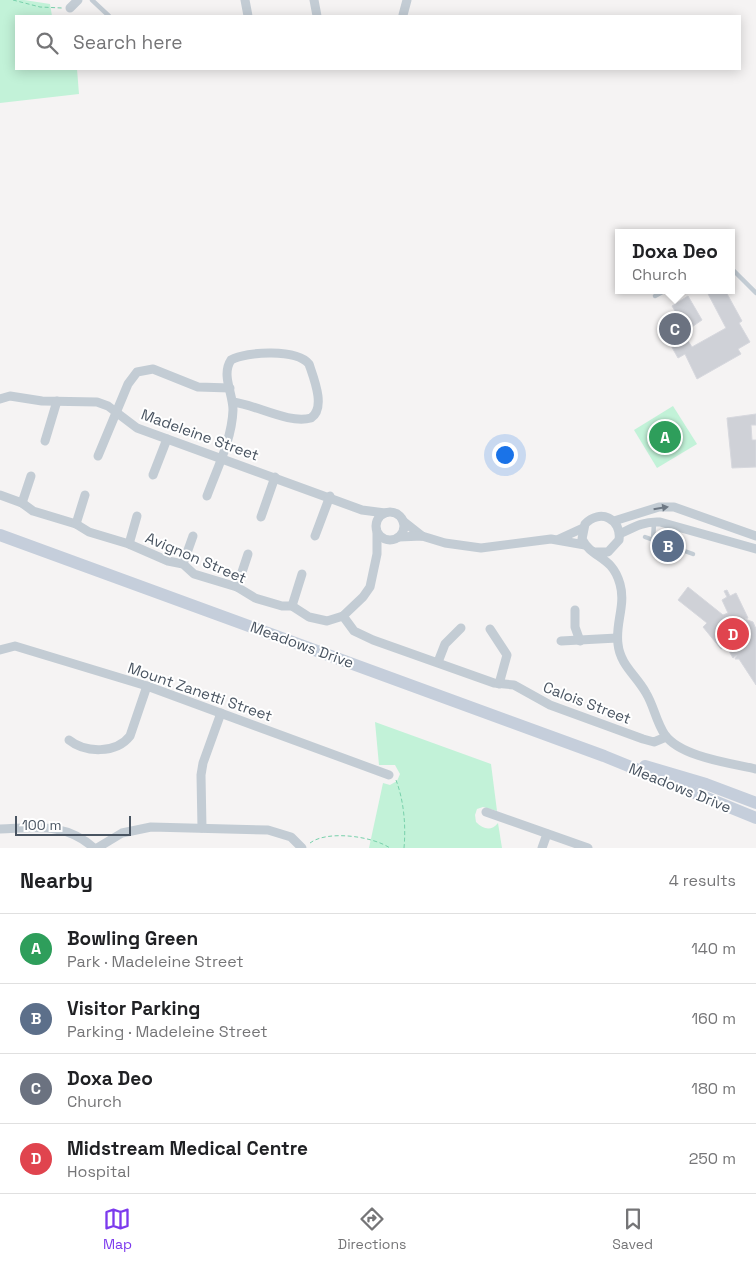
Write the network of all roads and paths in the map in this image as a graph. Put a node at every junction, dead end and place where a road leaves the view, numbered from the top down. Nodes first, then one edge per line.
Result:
1 (13, 0) edge
2 (92, 0) edge
3 (245, 0) edge
4 (314, 0) edge
5 (407, 0) edge
6 (72, 3) edge
7 (402, 14) dead end
8 (108, 15) edge
9 (248, 15) edge
10 (317, 15) edge
11 (735, 272) edge
12 (756, 293) edge
13 (659, 294) edge
14 (655, 296) dead end
15 (230, 388) junction
16 (0, 399) edge
17 (57, 401) junction
18 (233, 402) junction
19 (117, 412) junction
20 (167, 439) junction
21 (45, 441) dead end
22 (98, 456) dead end
23 (220, 459) junction
24 (153, 475) dead end
25 (31, 476) dead end
26 (275, 477) junction
27 (0, 495) edge
28 (84, 495) dead end
29 (207, 496) dead end
30 (330, 496) junction
31 (22, 503) junction
32 (362, 510) junction
33 (385, 513) junction
34 (138, 516) dead end
35 (261, 517) dead end
36 (403, 521) junction
37 (614, 521) junction
38 (654, 521) junction
39 (76, 524) junction
40 (583, 528) junction
41 (376, 530) junction
42 (620, 534) junction
43 (0, 535) edge
44 (193, 536) dead end
45 (315, 536) dead end
46 (422, 536) junction
47 (756, 536) edge
48 (395, 538) junction
49 (645, 538) dead end
50 (558, 539) junction
51 (653, 540) junction
52 (129, 544) junction
53 (585, 545) junction
54 (616, 545) junction
55 (756, 550) edge
56 (595, 552) junction
57 (248, 554) dead end
58 (377, 554) junction
59 (693, 554) dead end
60 (183, 564) junction
61 (613, 566) junction
62 (302, 574) dead end
63 (237, 587) junction
64 (292, 606) junction
65 (575, 610) dead end
66 (343, 616) junction
67 (461, 628) dead end
68 (490, 629) dead end
69 (617, 638) junction
70 (561, 641) dead end
71 (580, 641) junction
72 (0, 650) edge
73 (438, 662) junction
74 (499, 684) junction
75 (147, 686) junction
76 (221, 713) junction
77 (666, 737) junction
78 (69, 740) dead end
79 (604, 756) junction
80 (756, 769) edge
81 (389, 775) joint
82 (756, 803) edge
83 (486, 812) dead end
84 (756, 820) edge
85 (202, 828) junction
86 (0, 829) edge
87 (547, 834) junction
88 (96, 848) edge
89 (302, 848) edge
90 (390, 848) edge
91 (404, 848) edge
92 (542, 848) edge
93 (588, 848) edge

1 - 6 path
2 - 8 lane
3 - 9 street
4 - 10 street
5 - 7 street
11 - 12 lane
13 - 14 lane
15 - 18 street
15 - 18 street
15 - 19 street
16 - 17 street, Madeleine Street
17 - 19 street, Madeleine Street
17 - 21 street
18 - 23 street
19 - 20 street, Madeleine Street
19 - 22 street
20 - 23 street, Madeleine Street
20 - 24 street
23 - 26 street, Madeleine Street
23 - 29 street
25 - 31 street
26 - 30 street, Madeleine Street
26 - 35 street
27 - 31 street, Avignon Street
28 - 39 street
30 - 32 street, Madeleine Street
30 - 45 street
31 - 39 street, Avignon Street
32 - 33 street, Madeleine Street
32 - 41 street, Madeleine Street
33 - 36 street, Madeleine Street
33 - 41 street
34 - 52 street
36 - 46 street, Madeleine Street
36 - 48 street
37 - 40 street, Madeleine Street
37 - 42 street
37 -> 47 street, Madeleine Street
38 - 42 street
38 - 51 lane
38 - 55 street
39 - 52 street, Avignon Street
40 - 50 street, Madeleine Street
40 - 53 street
41 - 48 street, Madeleine Street
41 - 58 street
42 - 54 street
43 - 79 street, Meadows Drive
44 - 60 street
46 - 48 street, Madeleine Street
46 - 50 street, Madeleine Street
48 - 58 street
49 - 51 lane
50 - 53 street, Madeleine Street
51 - 59 lane
52 - 60 street, Avignon Street
53 - 56 street, Madeleine Street
54 - 56 street
54 - 61 street
56 - 61 street, Madeleine Street
57 - 63 street
58 - 66 street
60 - 63 street, Avignon Street
61 - 69 street
62 - 64 street
63 - 64 street, Avignon Street
64 - 66 street, Avignon Street
65 - 71 street
66 - 73 street, Calois Street
67 - 73 street
68 - 74 street
69 - 71 street
69 - 77 street
70 - 71 street
72 - 75 street, Mount Zanetti Street
73 - 74 street, Calois Street
74 - 77 street, Calois Street
75 - 76 street, Mount Zanetti Street
75 - 78 street
76 - 81 street, Mount Zanetti Street
76 - 85 street
77 - 80 street
79 - 82 street, Meadows Drive
79 - 84 street, Meadows Drive
81 - 91 path
83 - 87 street
85 - 88 street
85 - 89 street
86 - 88 street
87 - 92 street
87 - 93 street
89 - 90 path

